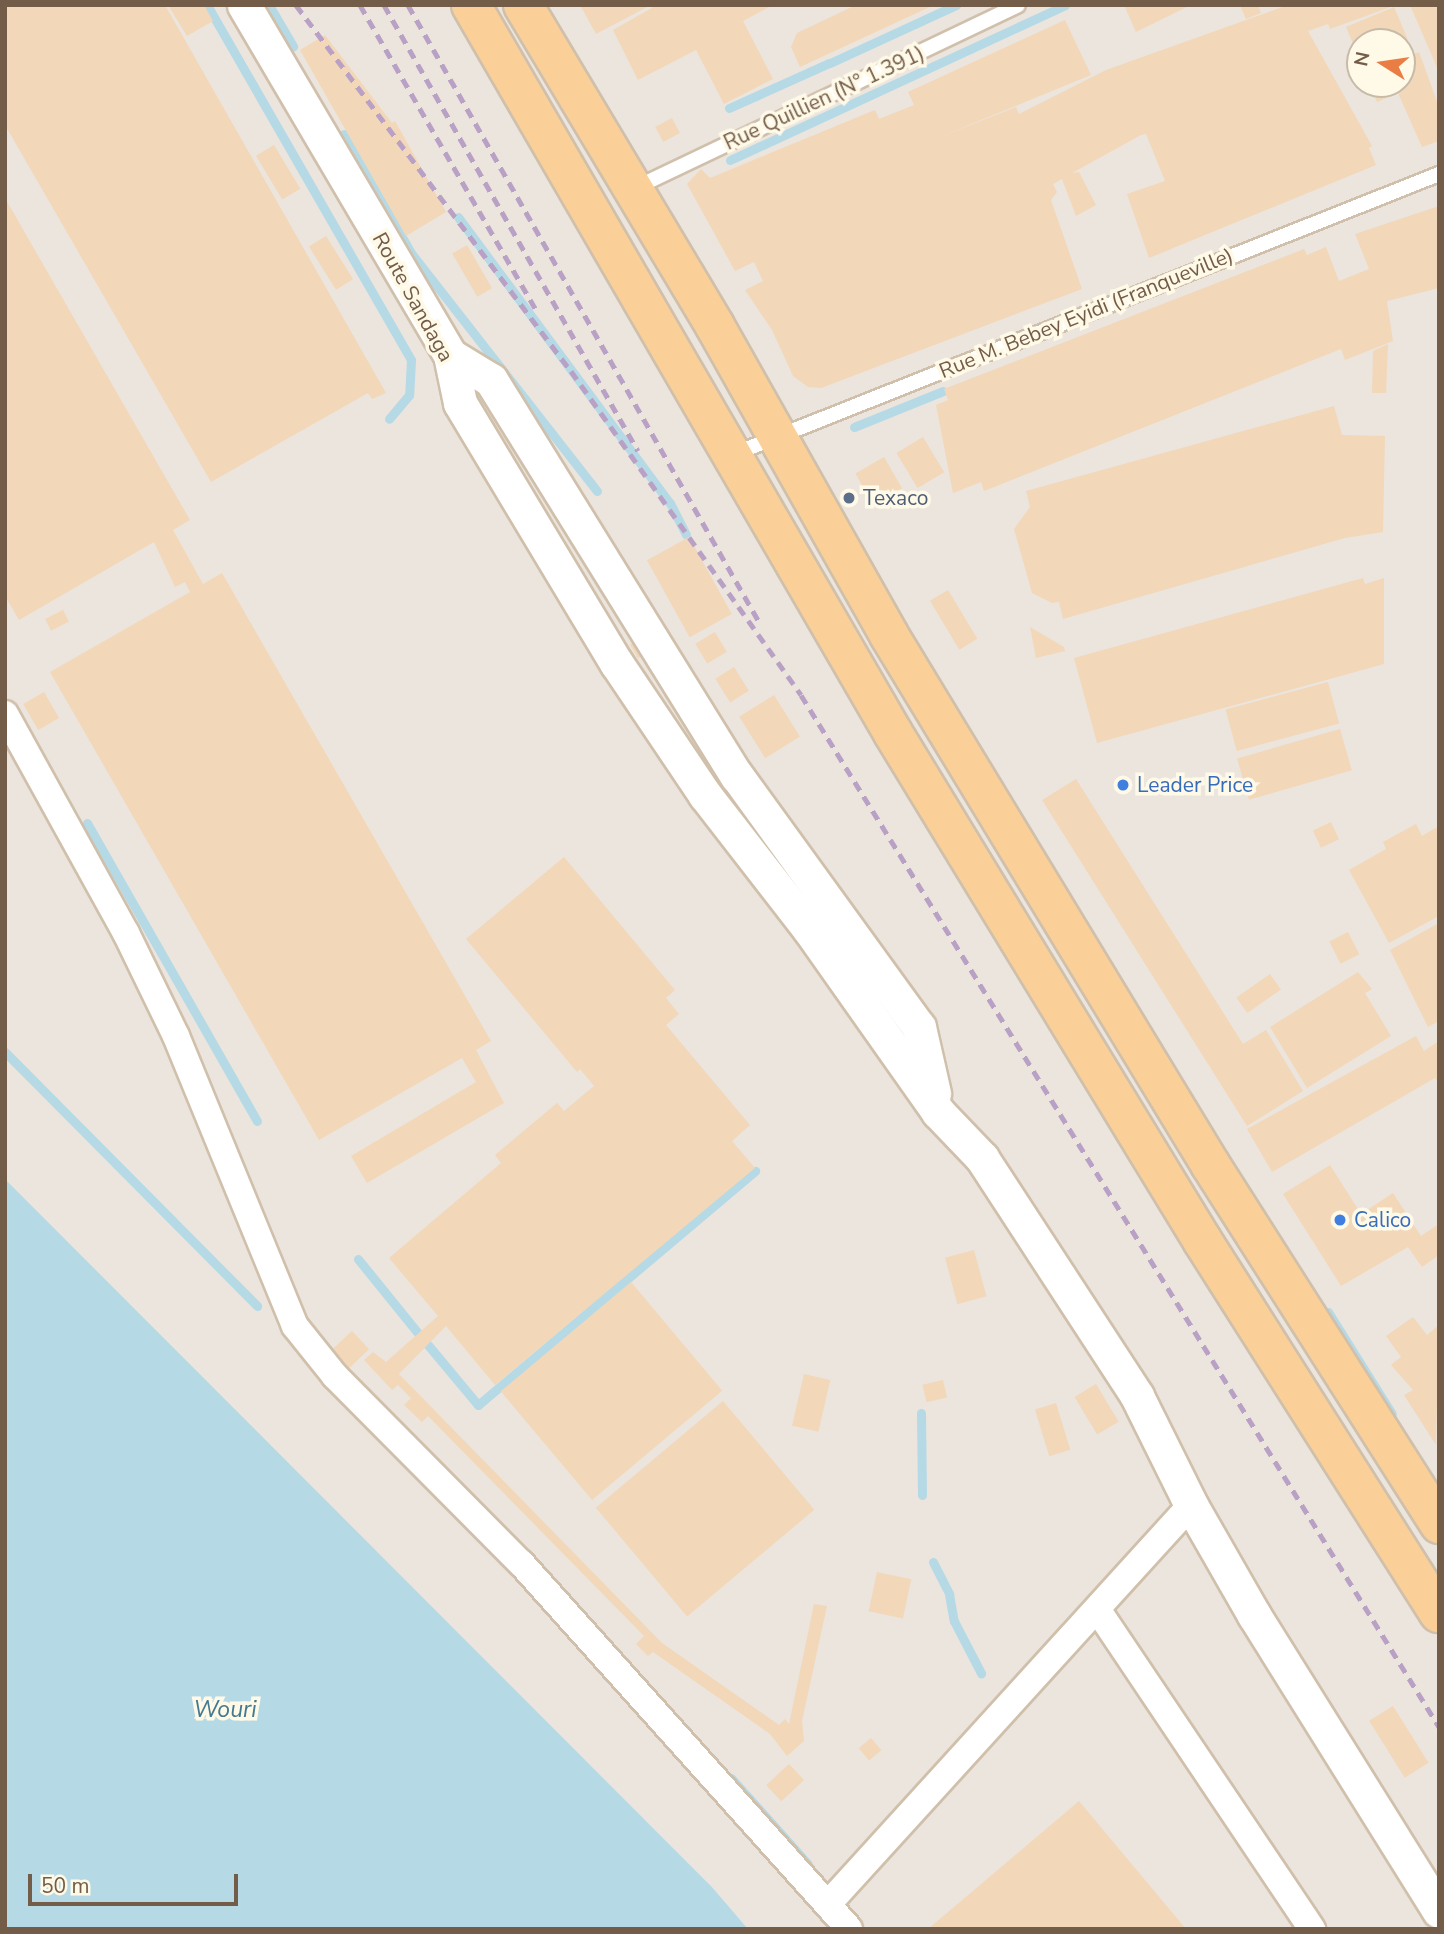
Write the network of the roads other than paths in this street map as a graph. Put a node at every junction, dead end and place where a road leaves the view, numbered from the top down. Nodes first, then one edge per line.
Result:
1 (244, 5) edge
2 (471, 5) edge
3 (523, 5) edge
4 (1017, 5) edge
5 (1439, 174) edge
6 (630, 190) junction
7 (450, 355) junction
8 (777, 435) junction
9 (733, 454) junction
10 (5, 714) edge
11 (822, 920) junction
12 (1191, 1505) junction
13 (1439, 1524) edge
14 (1097, 1609) junction
15 (1439, 1613) edge
16 (828, 1904) junction
17 (1439, 1911) edge
18 (849, 1929) edge
19 (1312, 1929) edge

1 - 7 street, Route Sandaga
2 - 9 highway
3 - 6 highway
4 - 6 lane, Rue Quillien (N° 1.391)
5 - 8 lane, Rue M. Bebey Eyidi (Franqueville)
6 - 8 highway
7 - 11 street
7 - 11 street, Route Sandaga
8 - 9 lane, Rue M. Bebey Eyidi (Franqueville)
8 - 13 highway
9 - 15 highway
10 - 16 street
11 - 12 street
12 - 14 street
12 - 17 street
14 - 16 street
14 - 19 street
16 - 18 street

